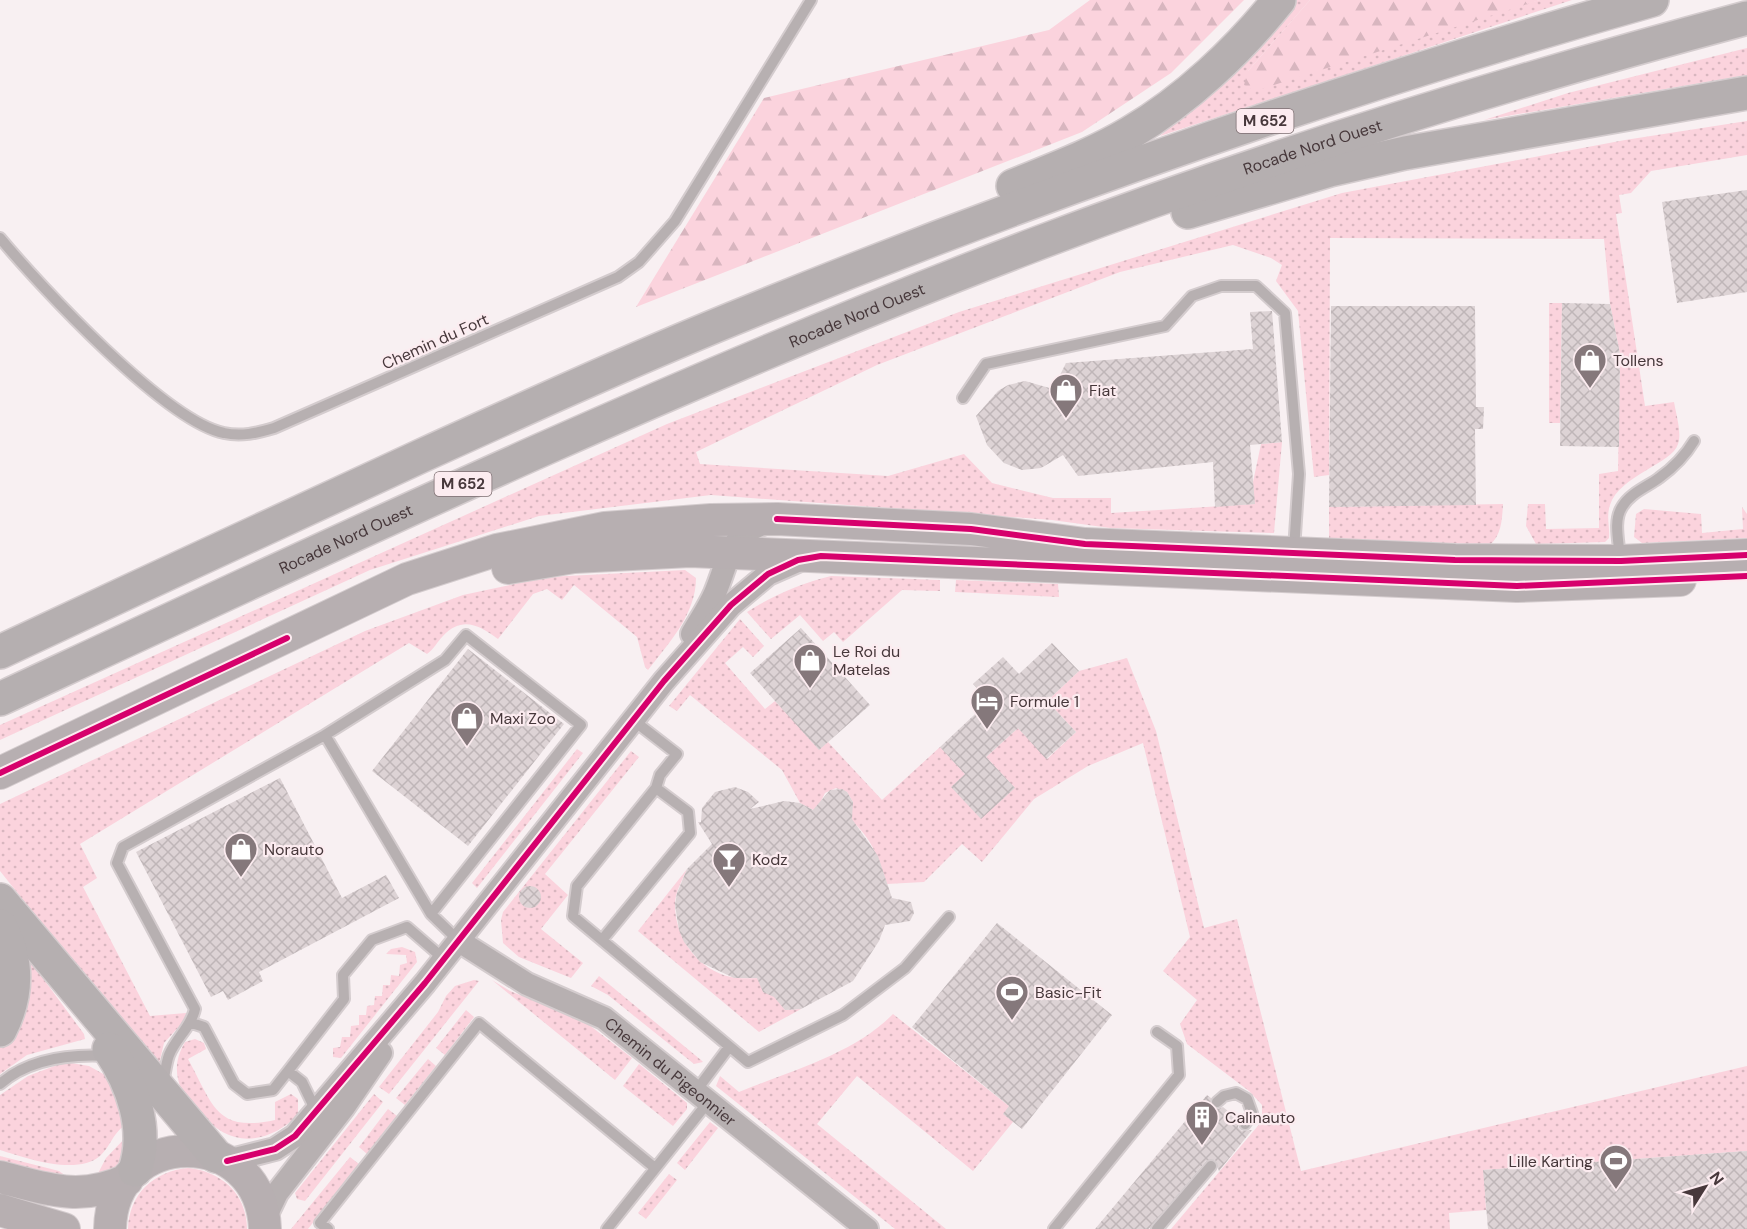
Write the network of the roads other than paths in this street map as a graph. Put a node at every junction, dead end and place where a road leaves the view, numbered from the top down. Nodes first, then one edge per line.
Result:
1 (811, 0) edge
2 (1279, 0) edge
3 (1652, 0) edge
4 (1747, 18) edge
5 (1747, 93) edge
6 (0, 238) edge
7 (1031, 246) junction
8 (884, 258) junction
9 (963, 398) dead end
10 (1694, 441) dead end
11 (777, 519) junction
12 (729, 552) junction
13 (1294, 553) junction
14 (1747, 555) edge
15 (821, 556) junction
16 (1621, 561) junction
17 (1747, 576) edge
18 (287, 638) junction
19 (0, 652) edge
20 (664, 681) junction
21 (0, 699) edge
22 (633, 720) junction
23 (326, 735) junction
24 (0, 773) edge
25 (656, 788) junction
26 (0, 900) edge
27 (431, 914) junction
28 (949, 917) dead end
29 (0, 926) edge
30 (602, 940) junction
31 (459, 941) junction
32 (36, 944) junction
33 (444, 959) junction
34 (425, 982) junction
35 (192, 1023) junction
36 (0, 1030) edge
37 (1157, 1032) dead end
38 (729, 1047) junction
39 (114, 1056) junction
40 (288, 1071) junction
41 (0, 1084) edge
42 (162, 1089) junction
43 (702, 1096) junction
44 (1217, 1102) dead end
45 (316, 1112) junction
46 (1245, 1124) dead end
47 (222, 1158) junction
48 (1211, 1166) dead end
49 (655, 1168) junction
50 (131, 1175) junction
51 (0, 1177) edge
52 (0, 1210) edge
53 (265, 1224) edge
54 (324, 1226) edge
55 (64, 1229) edge
56 (110, 1229) edge
57 (607, 1229) edge
58 (867, 1229) edge
59 (1053, 1229) edge
60 (1157, 1229) edge

1 - 6 lane, Chemin du Fort
2 - 8 highway
3 - 8 highway, M 652
4 - 7 highway, Rocade Nord Ouest / M 652
5 - 7 highway
7 - 21 highway, Rocade Nord Ouest / M 652
8 - 19 highway, M 652
9 - 13 lane
10 - 16 lane
11 - 12 street
11 - 13 main road
11 - 18 main road
12 - 15 main road
12 - 18 main road
12 - 20 street
13 - 16 main road
14 - 16 main road
15 - 17 main road
15 - 20 street
18 - 24 main road
20 - 22 street
22 - 25 lane
22 - 31 street
23 - 27 lane
23 - 27 lane
23 - 35 lane
25 - 30 lane
25 - 30 lane
26 - 32 highway
27 - 31 lane
28 - 38 lane
29 - 36 highway
30 - 38 lane
31 - 33 street
31 - 43 street, Chemin du Pigeonnier
32 - 39 highway
32 - 42 highway
33 - 34 street
33 - 40 lane
34 - 45 street
34 - 53 street
35 - 40 lane
35 - 42 lane
37 - 59 lane
38 - 43 lane
39 - 41 lane
39 - 50 highway
40 - 45 lane
42 - 47 highway
43 - 49 lane
43 - 58 street, Chemin du Pigeonnier
44 - 46 lane
45 - 47 street
47 - 50 main road
47 - 53 main road
48 - 60 lane
49 - 54 lane
49 - 57 lane
50 - 51 main road
50 - 56 main road
52 - 55 main road

